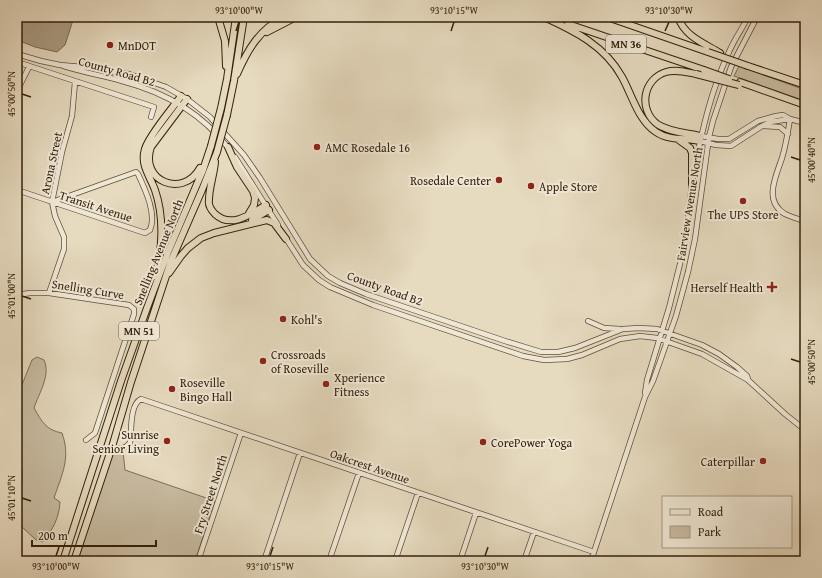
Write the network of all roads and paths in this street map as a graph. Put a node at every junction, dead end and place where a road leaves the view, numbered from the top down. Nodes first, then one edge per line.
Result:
1 (218, 17) edge
2 (236, 17) edge
3 (244, 17) edge
4 (284, 17) edge
5 (296, 17) edge
6 (544, 17) edge
7 (548, 17) edge
8 (607, 17) edge
9 (678, 17) edge
10 (748, 17) edge
11 (757, 17) edge
12 (259, 36) junction
13 (709, 49) junction
14 (17, 54) edge
15 (17, 62) edge
16 (60, 65) junction
17 (30, 67) junction
18 (234, 81) junction
19 (75, 82) junction
20 (740, 84) junction
21 (805, 85) edge
22 (17, 90) edge
23 (224, 94) junction
24 (184, 98) junction
25 (179, 104) junction
26 (805, 105) edge
27 (151, 117) dead end
28 (790, 119) junction
29 (805, 123) edge
30 (762, 126) junction
31 (788, 134) junction
32 (709, 137) junction
33 (701, 138) junction
34 (677, 139) junction
35 (708, 143) junction
36 (228, 147) junction
37 (209, 152) junction
38 (216, 153) junction
39 (692, 184) junction
40 (17, 190) edge
41 (274, 200) junction
42 (52, 202) junction
43 (277, 206) junction
44 (267, 208) junction
45 (245, 218) junction
46 (805, 221) edge
47 (233, 229) junction
48 (286, 239) junction
49 (164, 281) junction
50 (49, 293) junction
51 (17, 295) edge
52 (376, 297) junction
53 (374, 305) junction
54 (147, 308) junction
55 (588, 321) dead end
56 (622, 329) junction
57 (662, 331) junction
58 (670, 333) junction
59 (660, 339) junction
60 (667, 341) junction
61 (748, 380) junction
62 (645, 397) junction
63 (805, 430) edge
64 (241, 433) junction
65 (86, 440) dead end
66 (112, 447) junction
67 (300, 453) junction
68 (359, 473) junction
69 (418, 493) junction
70 (476, 513) junction
71 (534, 532) junction
72 (594, 552) junction
73 (63, 561) edge
74 (74, 561) edge
75 (198, 561) edge
76 (264, 561) edge
77 (329, 561) edge
78 (395, 561) edge
79 (460, 561) edge
80 (524, 561) edge
81 (591, 561) edge

1 - 23 highway
2 - 23 highway, Snelling Avenue North / MN 51
3 - 18 highway, Snelling Avenue North / MN 51
4 - 12 highway
5 - 12 highway
6 - 34 highway
7 - 20 highway, MN 36, bridge
8 - 13 highway, MN 36
9 - 13 highway
10 - 33 street, Fairview Avenue North
11 - 32 street, Fairview Avenue North
12 - 18 highway
13 - 21 highway, bridge
14 - 16 street, County Road B2
15 - 17 street
16 - 24 street, County Road B2
16 - 25 street, County Road B2
17 - 19 street
17 - 22 street
18 - 38 highway, Snelling Avenue North / MN 51, bridge
19 - 27 street
19 - 42 street, Arona Street
20 - 26 highway, MN 36
20 - 33 highway, bridge
23 - 37 highway, Snelling Avenue North / MN 51, bridge
24 - 25 highway
24 - 41 street, County Road B2
25 - 36 street, County Road B2
25 - 37 highway
25 - 54 highway
28 - 29 street
28 - 30 street
28 - 31 street
28 - 32 street
30 - 31 street
30 - 35 street
31 - 46 street
32 - 33 street
32 - 35 street, Fairview Avenue North
33 - 34 highway
33 - 35 street
33 - 39 street, Fairview Avenue North
34 - 39 highway
35 - 58 street, Fairview Avenue North
36 - 44 street, County Road B2
36 - 45 highway
37 - 54 highway, Snelling Avenue North / MN 51
38 - 45 highway
38 - 49 highway, Snelling Avenue North / MN 51
39 - 57 street, Fairview Avenue North
40 - 42 street, Transit Avenue
41 - 43 street, County Road B2
41 - 44 street
42 - 42 street, Transit Avenue
42 - 50 street, Arona Street
43 - 44 street
43 - 52 street, County Road B2
44 - 45 highway
44 - 47 highway
44 - 48 street, County Road B2
47 - 48 highway
47 - 49 highway
48 - 53 street, County Road B2
49 - 66 highway, Snelling Avenue North / MN 51
50 - 51 street, Snelling Curve
50 - 65 street, Snelling Curve
52 - 53 street
52 - 56 street, County Road B2
53 - 59 street, County Road B2
54 - 73 highway, Snelling Avenue North / MN 51
55 - 56 street
56 - 57 street, County Road B2
57 - 58 street, County Road B2
57 - 59 street, Fairview Avenue North
58 - 60 street, Fairview Avenue North
58 - 61 street, County Road B2
59 - 60 street, County Road B2
59 - 62 street, Fairview Avenue North
60 - 61 street, County Road B2
60 - 62 street, Fairview Avenue North
61 - 63 street, County Road B2
62 - 72 street, Fairview Avenue North
64 - 66 street, Oakcrest Avenue
64 - 67 street, Oakcrest Avenue
64 - 75 street, Fry Street North
66 - 74 highway, Snelling Avenue North / MN 51
67 - 68 street, Oakcrest Avenue
67 - 76 street
68 - 69 street, Oakcrest Avenue
68 - 77 street
69 - 70 street, Oakcrest Avenue
69 - 78 street
70 - 71 street, Oakcrest Avenue
70 - 79 street
71 - 72 street, Oakcrest Avenue
71 - 80 street
72 - 81 street, Fairview Avenue North

